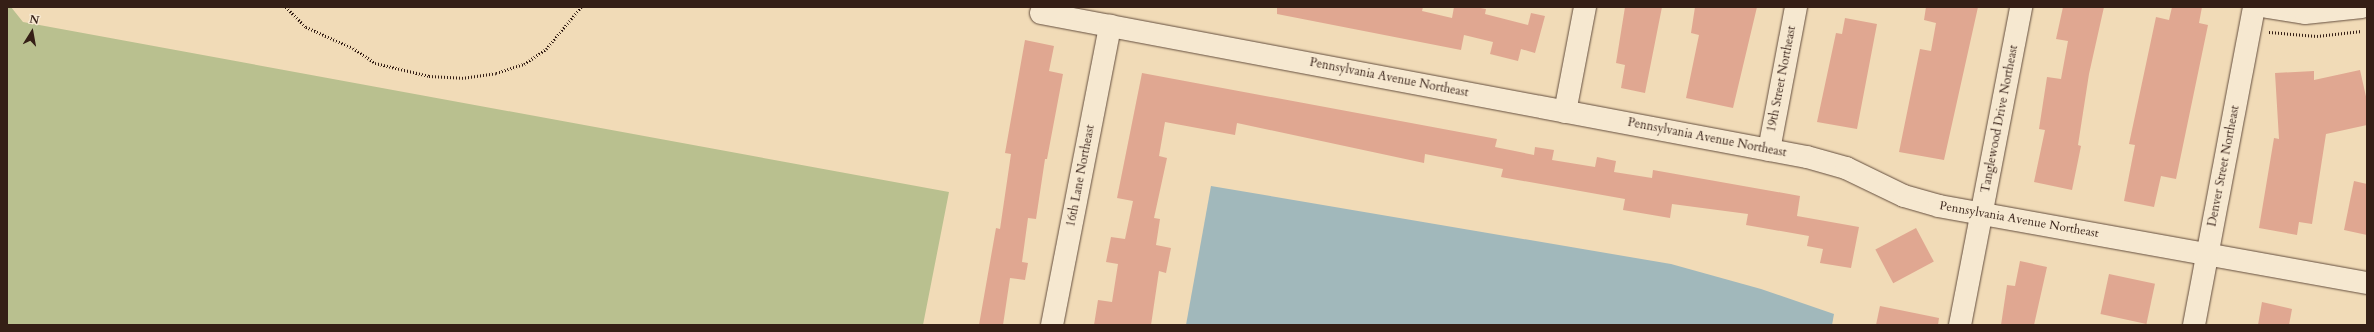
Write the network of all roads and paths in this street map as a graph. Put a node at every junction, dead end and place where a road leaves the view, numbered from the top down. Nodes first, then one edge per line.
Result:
1 (286, 7) edge
2 (581, 7) edge
3 (1584, 7) edge
4 (1796, 7) edge
5 (2021, 7) edge
6 (2254, 7) edge
7 (2266, 7) edge
8 (2362, 7) edge
9 (1041, 12) dead end
10 (1110, 26) junction
11 (1565, 112) junction
12 (1769, 150) junction
13 (1983, 212) junction
14 (2208, 255) junction
15 (2367, 283) edge
16 (1052, 325) edge
17 (1960, 325) edge
18 (2194, 325) edge

1 - 2 path
3 - 11 street
4 - 12 street, 19th Street Northeast
5 - 13 street, Tanglewood Drive Northeast
6 - 14 street, Denver Street Northeast
7 - 8 street
9 - 10 street, Pennsylvania Avenue Northeast
10 - 11 street, Pennsylvania Avenue Northeast
10 - 16 street, 16th Lane Northeast
11 - 12 street, Pennsylvania Avenue Northeast
12 - 13 street, Pennsylvania Avenue Northeast
13 - 14 street, Pennsylvania Avenue Northeast
13 - 17 street, Tanglewood Drive Northeast
14 - 15 street, Pennsylvania Avenue Northeast
14 - 18 street, Denver Street Northeast

